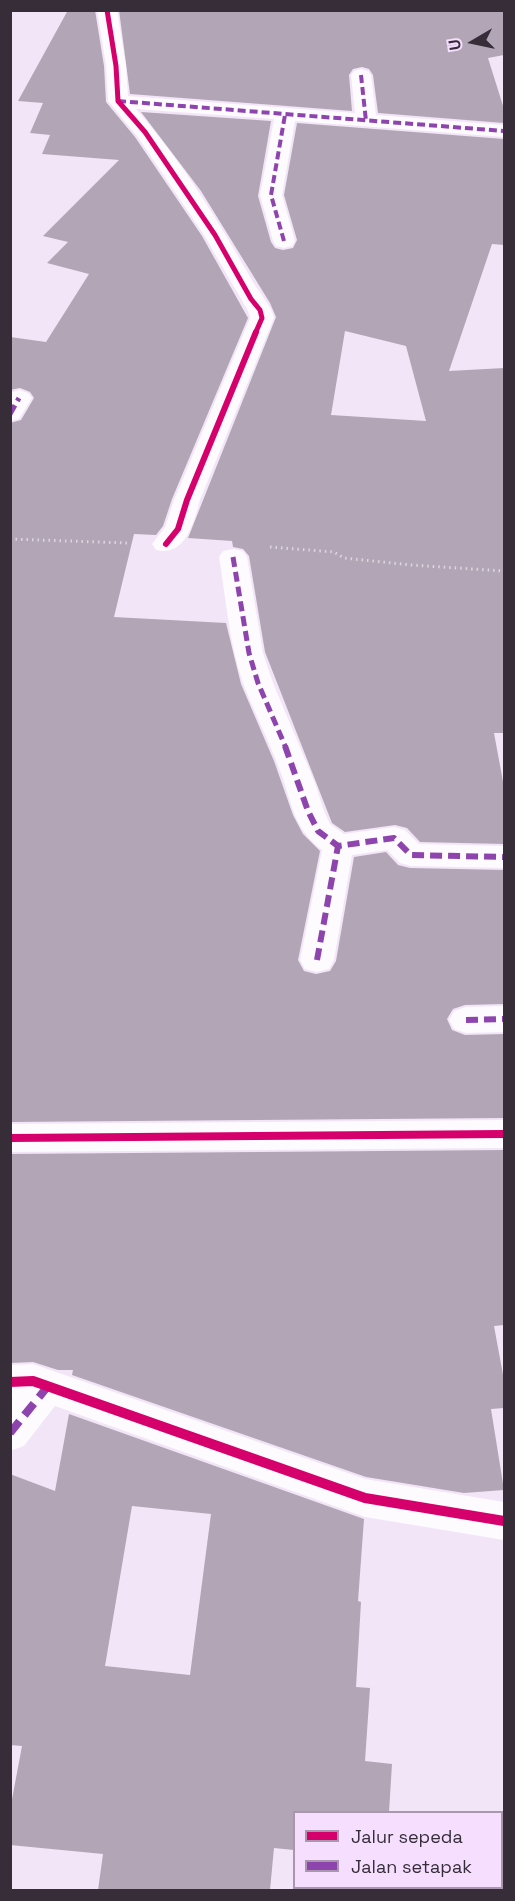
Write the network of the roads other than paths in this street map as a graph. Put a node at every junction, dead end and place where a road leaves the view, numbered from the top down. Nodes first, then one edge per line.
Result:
1 (107, 10) edge
2 (361, 75) dead end
3 (118, 101) junction
4 (285, 115) junction
5 (366, 121) junction
6 (504, 131) edge
7 (284, 241) dead end
8 (166, 544) dead end
9 (233, 557) dead end
10 (338, 846) junction
11 (504, 857) edge
12 (317, 960) dead end
13 (504, 1019) edge
14 (466, 1020) dead end
15 (504, 1134) edge
16 (10, 1138) edge
17 (29, 1384) edge
18 (10, 1433) edge
19 (504, 1521) edge

1 - 3 street
2 - 5 street
3 - 4 street
3 - 8 street
4 - 5 street
4 - 7 street
5 - 6 street
9 - 10 street
10 - 11 street
10 - 12 street
13 - 14 street
15 - 16 street
17 - 18 street
17 - 19 street

